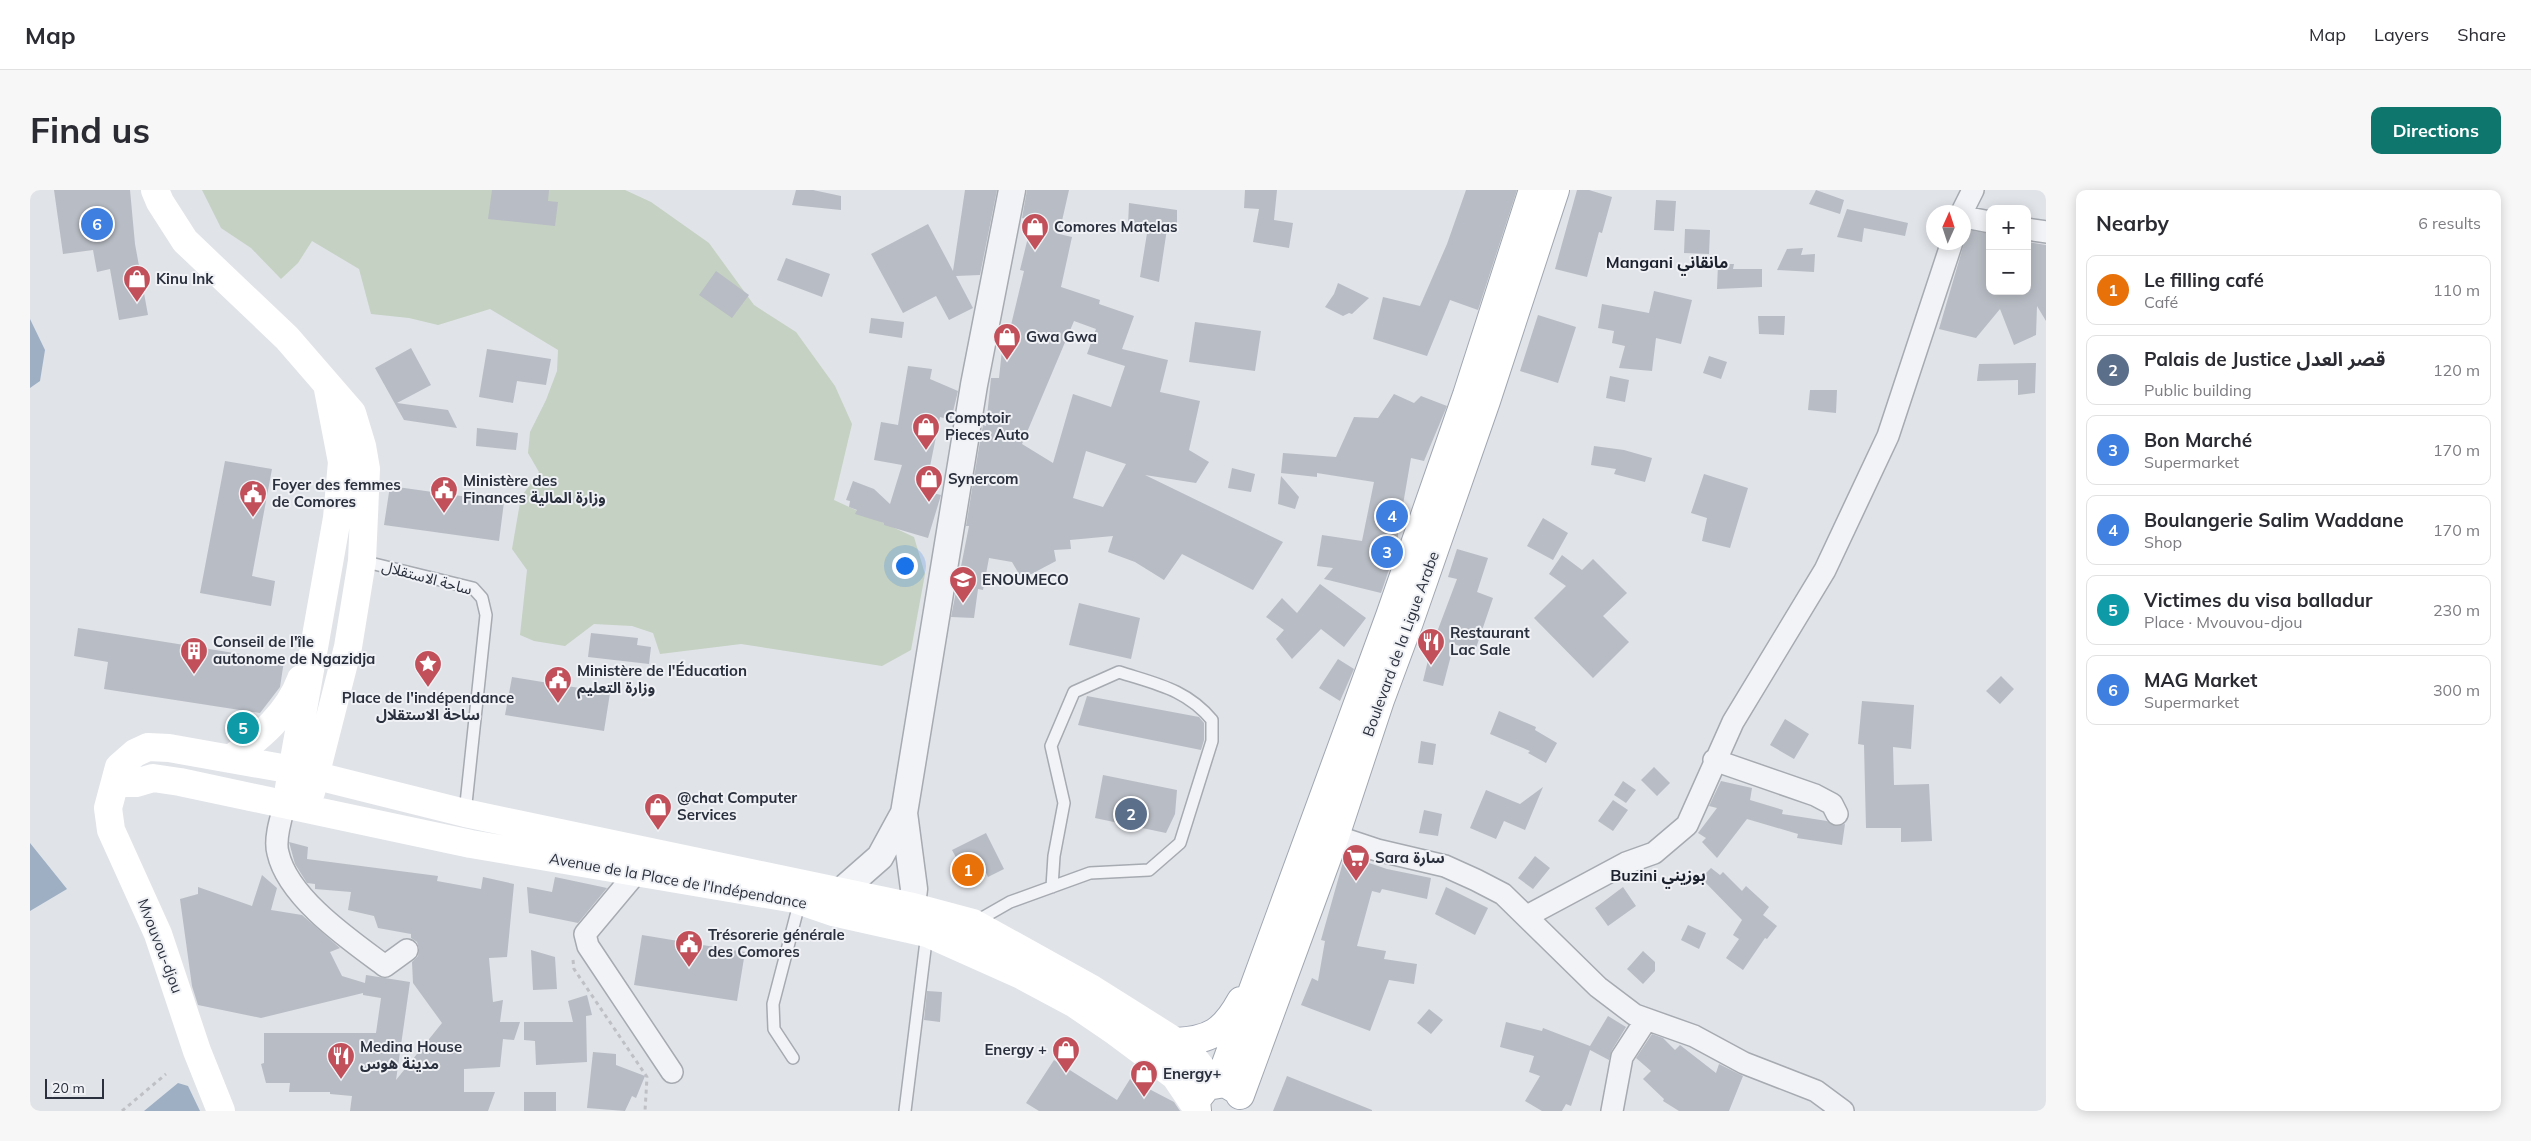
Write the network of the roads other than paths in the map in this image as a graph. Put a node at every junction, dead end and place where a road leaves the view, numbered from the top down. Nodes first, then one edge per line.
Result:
1 (155, 190) edge
2 (1012, 190) edge
3 (1555, 190) edge
4 (1973, 190) edge
5 (1966, 205) edge
6 (1535, 208) edge
7 (1971, 218) edge
8 (1986, 221) edge
9 (2031, 229) edge
10 (2046, 232) edge
11 (1949, 250) edge
12 (327, 388) junction
13 (362, 561) junction
14 (314, 645) junction
15 (232, 758) junction
16 (1714, 760) junction
17 (305, 773) junction
18 (116, 783) junction
19 (296, 806) junction
20 (465, 813) junction
21 (904, 813) junction
22 (1837, 814) dead end
23 (1324, 832) junction
24 (639, 861) junction
25 (1052, 887) junction
26 (795, 899) junction
27 (836, 902) junction
28 (1527, 916) junction
29 (917, 923) junction
30 (974, 923) junction
31 (407, 950) dead end
32 (1262, 963) junction
33 (1646, 1020) junction
34 (1176, 1042) junction
35 (793, 1058) dead end
36 (672, 1072) dead end
37 (1229, 1093) edge
38 (1196, 1109) edge
39 (221, 1111) edge
40 (905, 1111) edge
41 (1612, 1111) edge
42 (1843, 1111) edge

1 - 12 main road
2 - 21 street
3 - 6 main road, Boulevard de la Ligue Arabe
4 - 5 street
6 - 23 main road, Boulevard de la Ligue Arabe
7 - 8 street
9 - 10 street
11 - 16 street
12 - 13 main road
12 - 14 main road
13 - 17 main road
13 - 20 lane, ساحة الاستقلال
14 - 15 main road
14 - 17 main road
15 - 17 main road, Mvouvou-djou
15 - 18 main road, Mvouvou-djou
16 - 22 street
16 - 28 street
17 - 19 main road
17 - 20 main road, Avenue de la Place de l'Indépendance
18 - 19 main road
18 - 39 main road, Mvouvou-djou
19 - 24 main road, Avenue de la Place de l'Indépendance
19 - 31 street
20 - 24 main road, Avenue de la Place de l'Indépendance
21 - 27 street
21 - 29 street
23 - 28 street
23 - 32 main road, Boulevard de la Ligue Arabe
23 - 37 main road, Boulevard de la Ligue Arabe
24 - 26 main road, Avenue de la Place de l'Indépendance
24 - 27 main road, Avenue de la Place de l'Indépendance
24 - 36 street
25 - 25 lane
25 - 30 lane
26 - 27 main road, Avenue de la Place de l'Indépendance
26 - 35 lane
27 - 29 main road, Avenue de la Place de l'Indépendance
28 - 33 street
29 - 30 main road, Avenue de la Place de l'Indépendance
29 - 38 main road, Avenue de la Place de l'Indépendance
29 - 40 lane
30 - 34 main road, Avenue de la Place de l'Indépendance
32 - 34 main road
32 - 37 main road, Boulevard de la Ligue Arabe
33 - 41 street
33 - 42 street
34 - 37 main road, Avenue de la Place de l'Indépendance
37 - 38 main road

